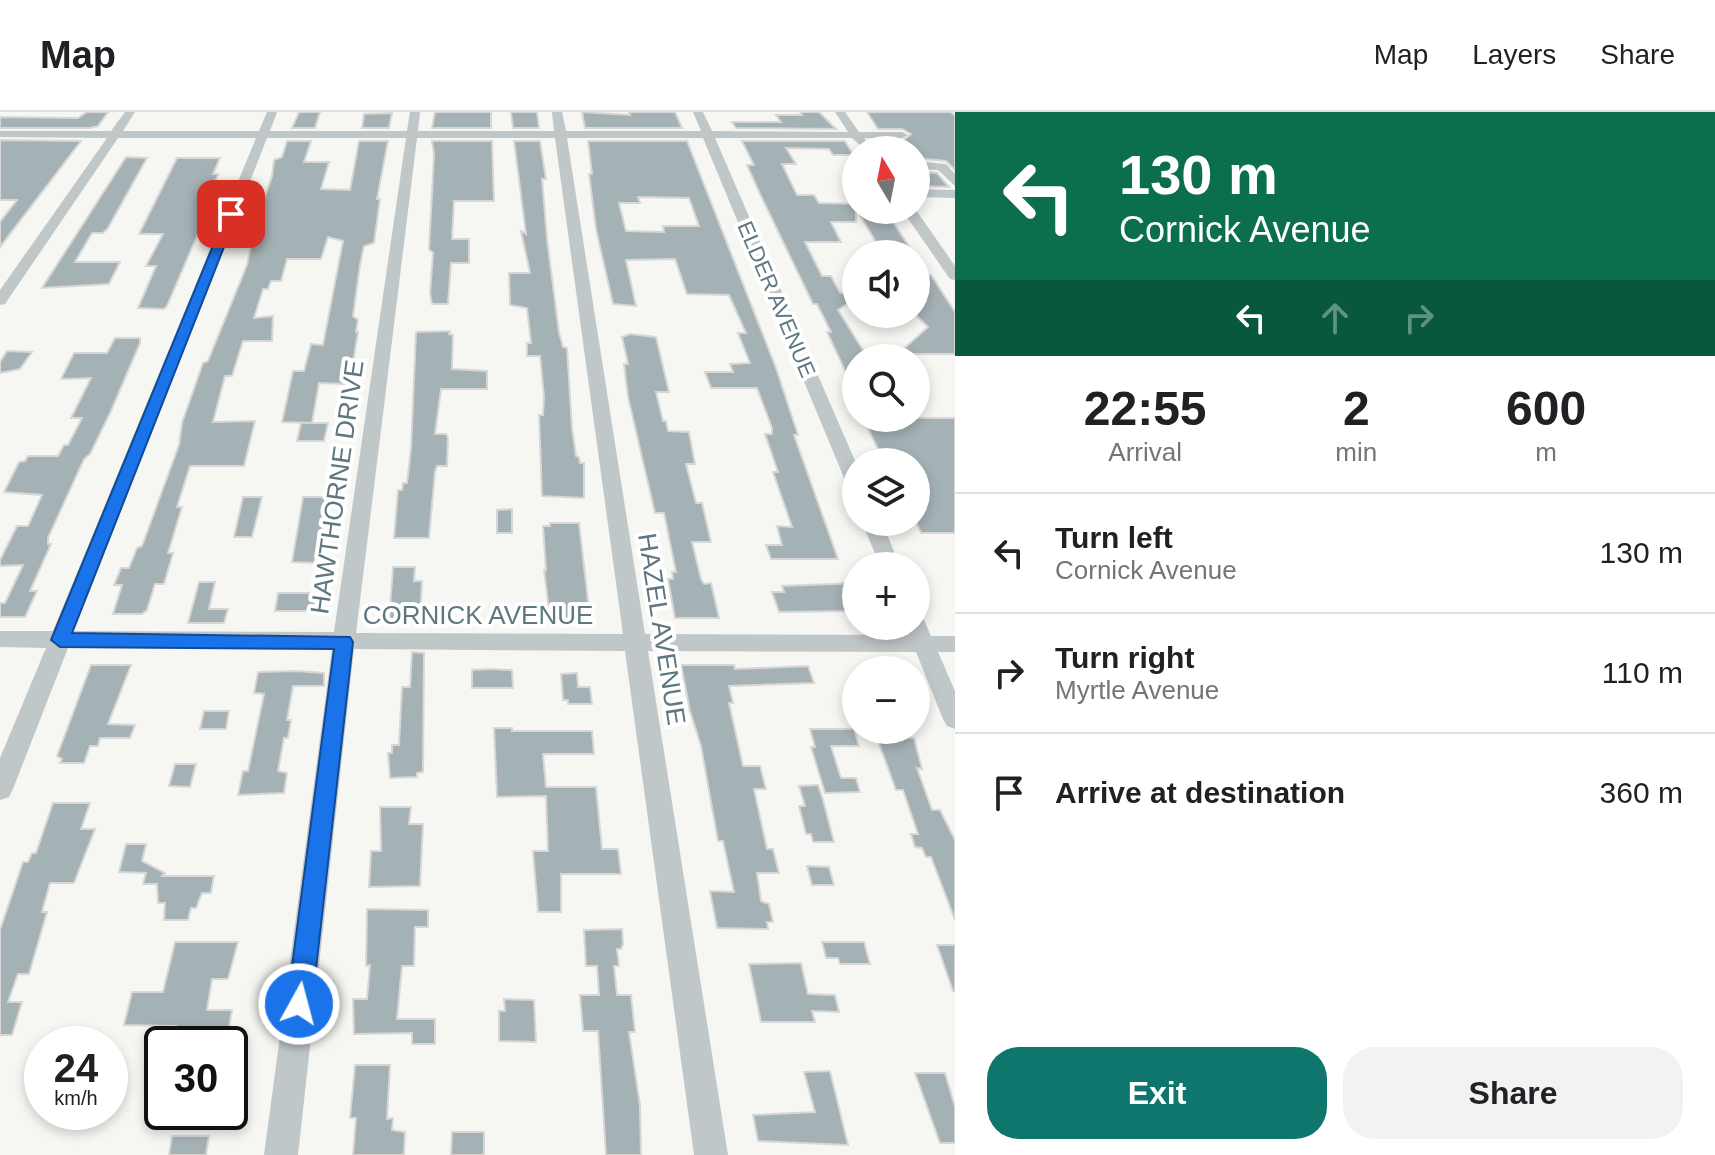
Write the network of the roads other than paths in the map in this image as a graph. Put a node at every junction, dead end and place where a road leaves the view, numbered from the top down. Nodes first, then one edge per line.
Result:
1 (130, 112) edge
2 (272, 112) edge
3 (698, 112) edge
4 (840, 112) edge
5 (413, 123) edge
6 (559, 123) edge
7 (0, 134) edge
8 (114, 134) junction
9 (263, 134) junction
10 (708, 135) junction
11 (856, 135) junction
12 (902, 135) dead end
13 (930, 166) edge
14 (955, 182) edge
15 (930, 193) edge
16 (955, 194) edge
17 (919, 224) edge
18 (955, 276) edge
19 (0, 301) edge
20 (842, 452) edge
21 (842, 637) edge
22 (930, 638) edge
23 (0, 639) edge
24 (60, 640) junction
25 (921, 640) edge
26 (344, 642) junction
27 (636, 644) junction
28 (955, 644) edge
29 (955, 719) edge
30 (0, 789) edge
31 (281, 1155) edge
32 (711, 1155) edge

1 - 8 street
2 - 9 street
3 - 10 street, ELDER AVENUE
4 - 11 street
5 - 6 street
5 - 9 street
5 - 26 street, HAWTHORNE DRIVE
6 - 10 street
6 - 27 street, HAZEL AVENUE
7 - 8 street
8 - 9 street
8 - 19 street
9 - 24 street
10 - 11 street
10 - 20 street, ELDER AVENUE
11 - 12 street
13 - 14 street
15 - 16 street
17 - 18 street
21 - 27 street, CORNICK AVENUE
22 - 28 street, CORNICK AVENUE
23 - 24 street, CORNICK AVENUE
24 - 26 street, CORNICK AVENUE
24 - 30 street
25 - 29 street
26 - 27 street, CORNICK AVENUE
26 - 31 street, HAWTHORNE DRIVE
27 - 32 street, HAZEL AVENUE

